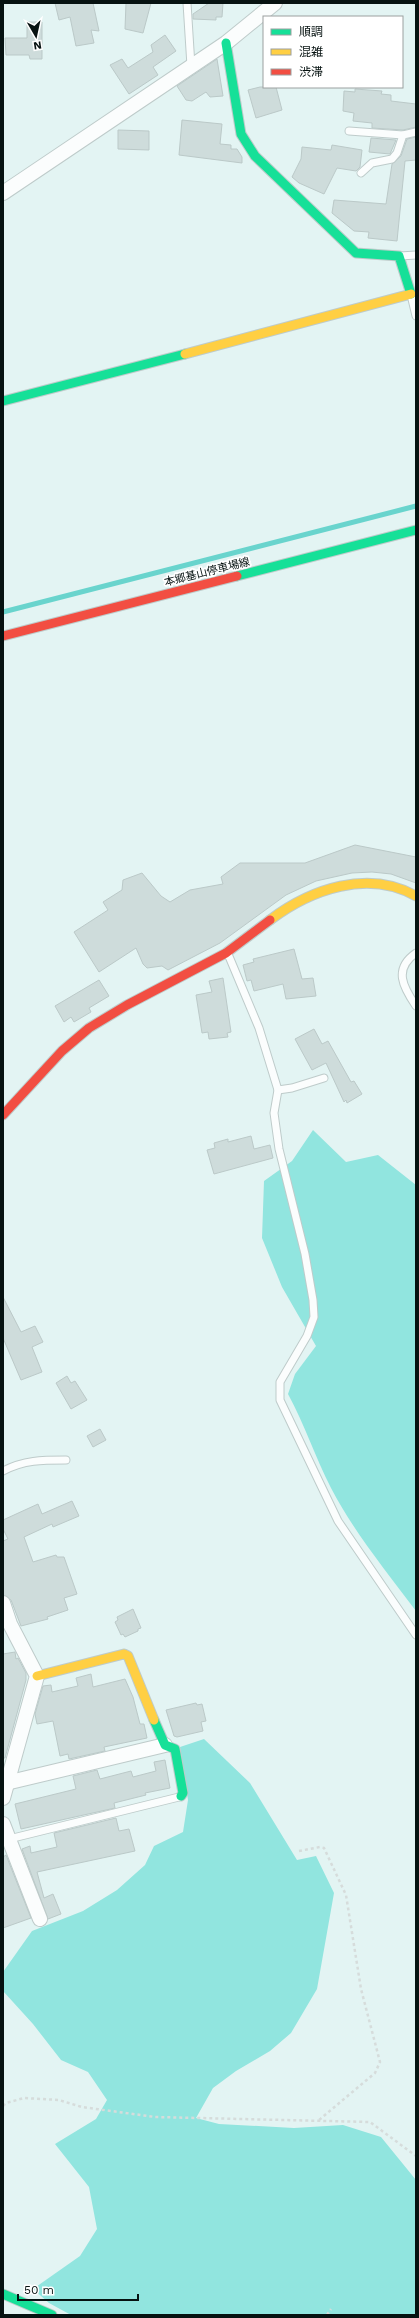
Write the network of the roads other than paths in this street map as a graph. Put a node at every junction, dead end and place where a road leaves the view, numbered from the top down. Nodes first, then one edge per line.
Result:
1 (188, 3) edge
2 (276, 3) edge
3 (226, 43) junction
4 (191, 66) junction
5 (349, 131) dead end
6 (416, 132) edge
7 (403, 135) junction
8 (362, 173) dead end
9 (3, 193) edge
10 (416, 255) edge
11 (399, 256) junction
12 (411, 295) junction
13 (416, 316) edge
14 (3, 401) edge
15 (416, 530) edge
16 (3, 636) edge
17 (416, 896) edge
18 (227, 952) junction
19 (416, 953) edge
20 (416, 1006) edge
21 (324, 1078) dead end
22 (278, 1090) junction
23 (3, 1115) edge
24 (66, 1460) dead end
25 (3, 1472) edge
26 (3, 1603) edge
27 (416, 1634) edge
28 (37, 1676) junction
29 (165, 1745) junction
30 (5, 1782) edge
31 (182, 1796) joint
32 (3, 1798) edge
33 (3, 1824) edge
34 (9, 1839) junction
35 (40, 1919) dead end
36 (3, 2294) edge
37 (52, 2315) edge

1 - 4 lane
2 - 3 street
3 - 4 street
3 - 11 street
4 - 9 street
5 - 7 lane
6 - 7 lane
7 - 8 lane
10 - 11 lane
11 - 12 street
12 - 13 lane
12 - 14 street
15 - 16 street, 本郷基山停車場線
17 - 18 street
18 - 22 lane
18 - 23 street
19 - 20 lane
21 - 22 lane
22 - 27 lane
24 - 25 lane
26 - 28 street
28 - 29 street
28 - 30 street
29 - 30 street
29 - 31 street
30 - 32 street
31 - 34 lane
33 - 34 street
34 - 35 street
36 - 37 street

